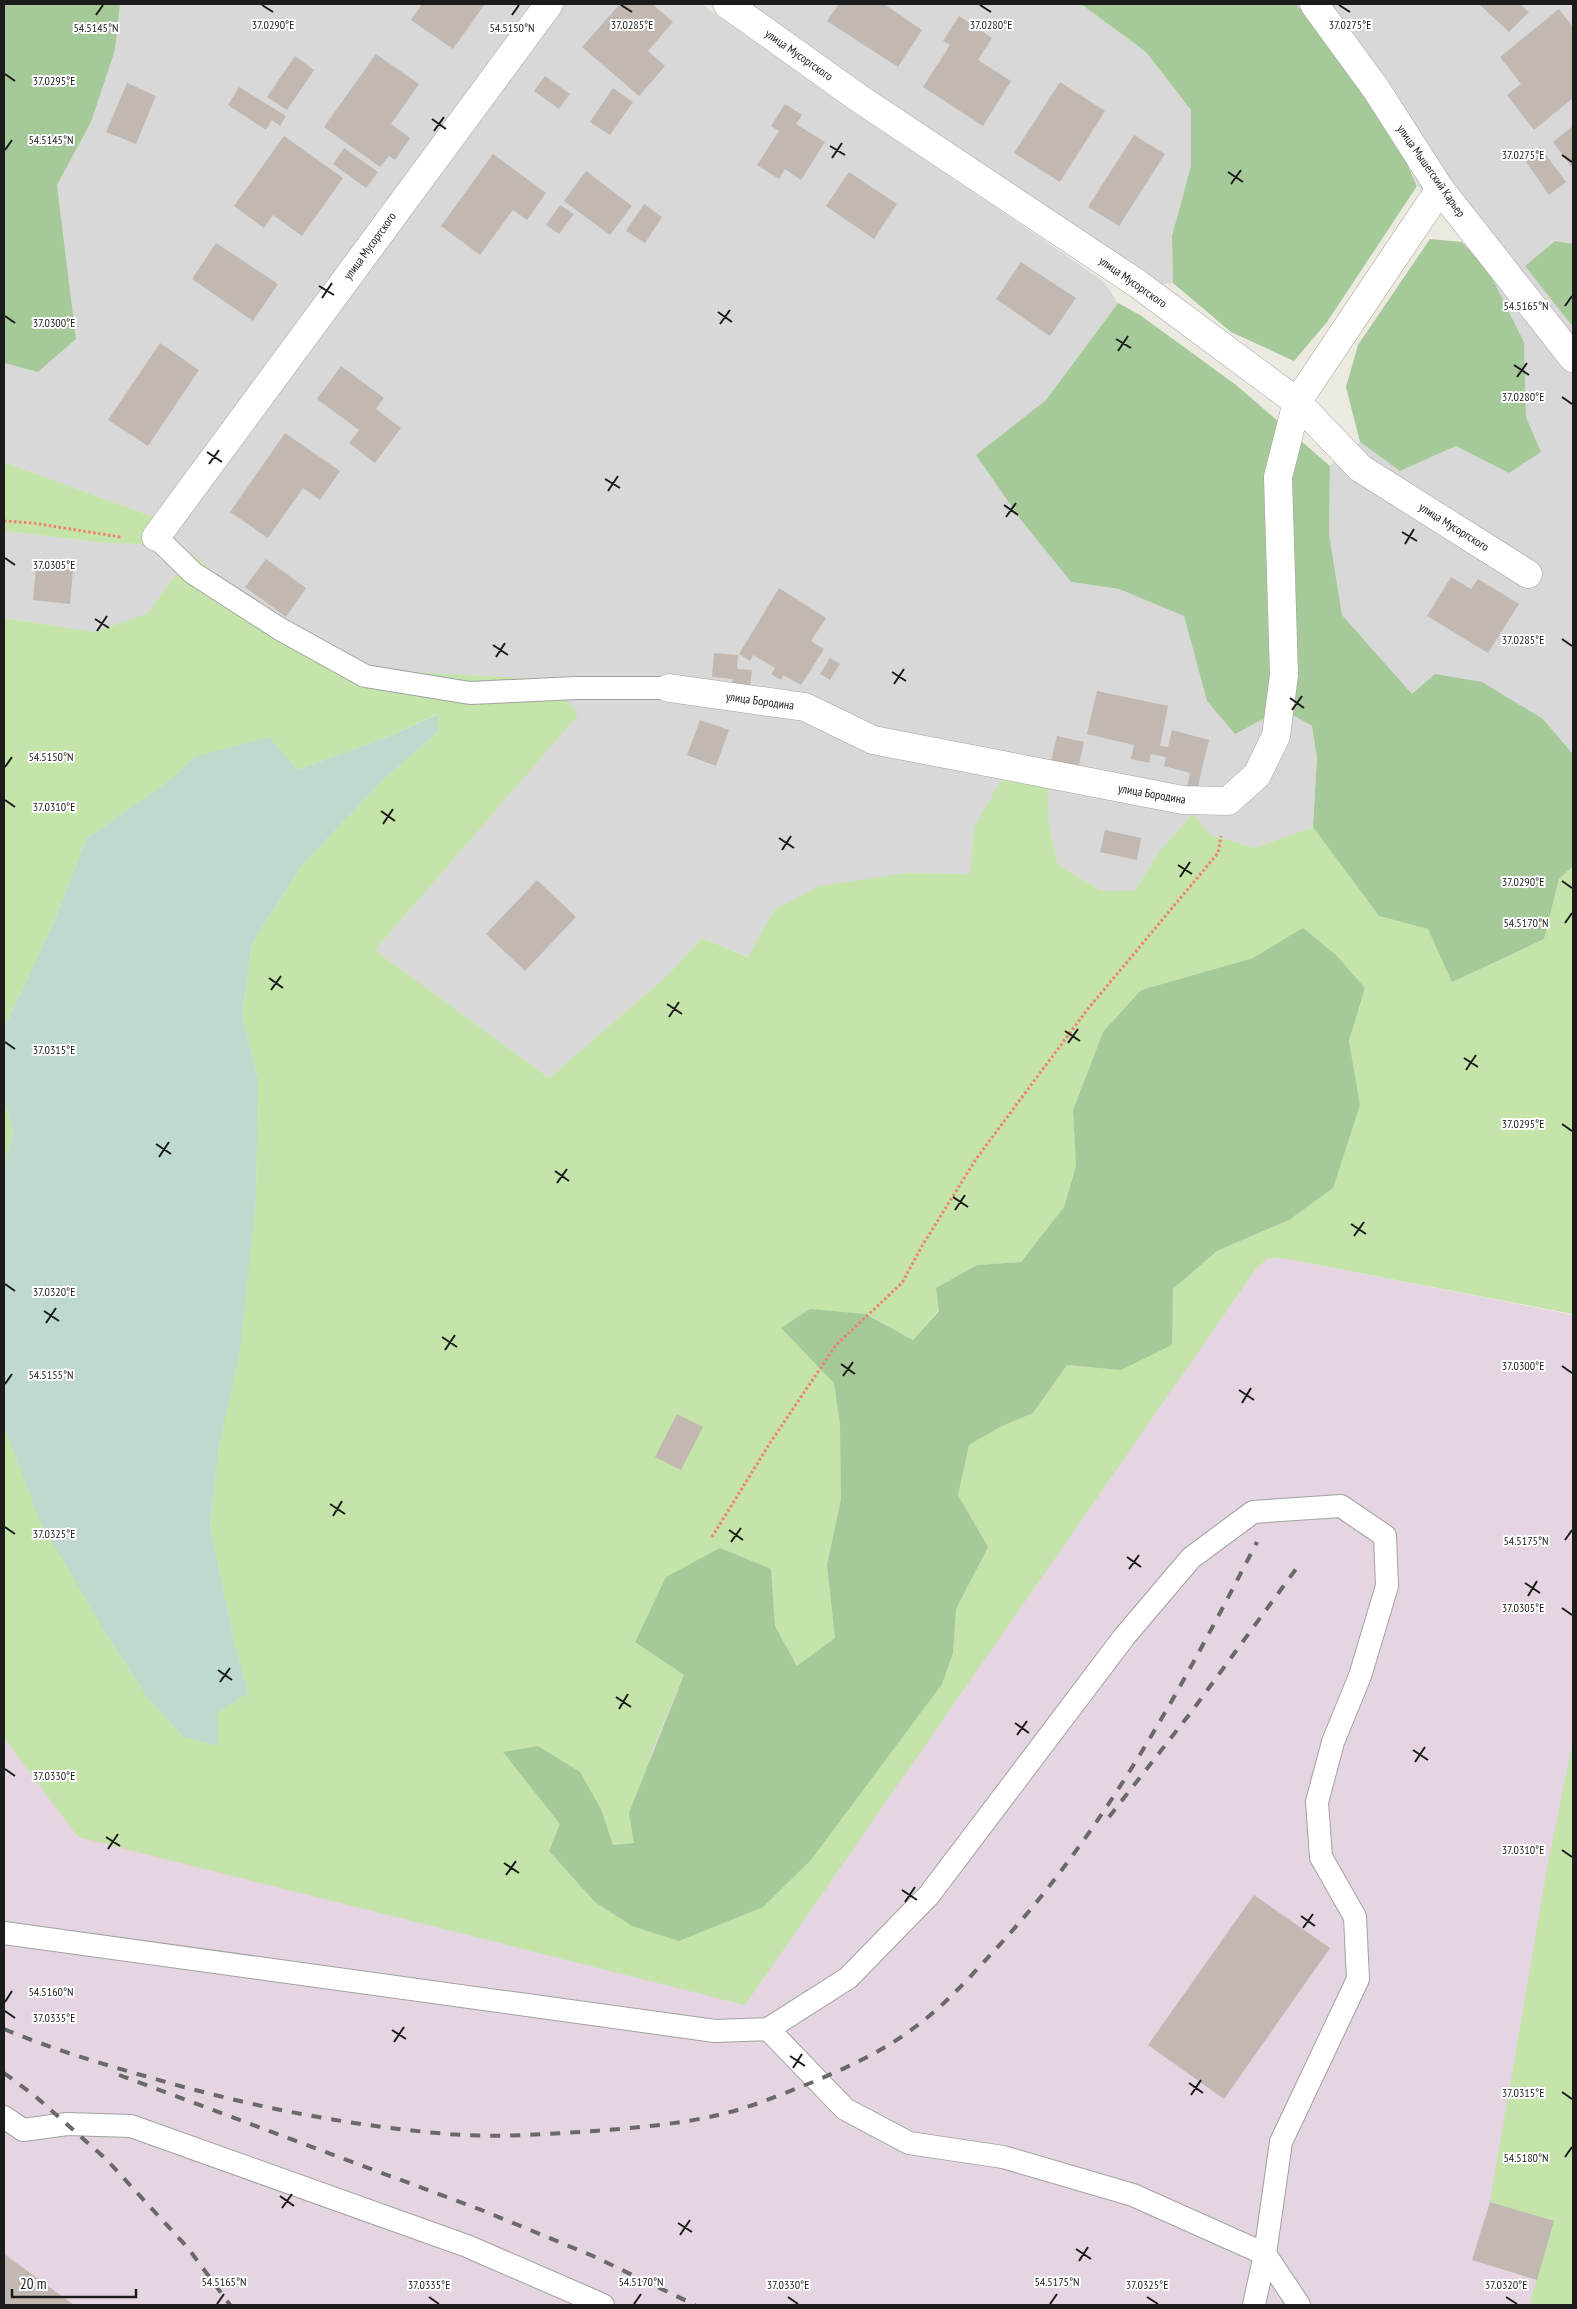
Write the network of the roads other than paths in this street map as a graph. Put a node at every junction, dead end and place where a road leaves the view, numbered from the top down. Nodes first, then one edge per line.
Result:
1 (549, 4) edge
2 (727, 4) edge
3 (1314, 4) edge
4 (1440, 189) junction
5 (1573, 358) edge
6 (1297, 402) junction
7 (161, 530) joint
8 (1528, 574) dead end
9 (669, 688) joint
10 (4, 1933) edge
11 (768, 2028) junction
12 (4, 2118) edge
13 (1265, 2254) junction
14 (604, 2305) edge
15 (1254, 2305) edge
16 (1299, 2305) edge

1 - 7 street, улица Мусоргского
2 - 6 street, улица Мусоргского
3 - 4 street, улица Мышегский Карьер
4 - 5 street, улица Мышегский Карьер
4 - 6 street
6 - 8 street, улица Мусоргского
6 - 9 street, улица Бородина
7 - 9 lane
10 - 11 lane
11 - 13 lane
11 - 13 lane
12 - 14 lane
13 - 15 lane
13 - 16 lane

